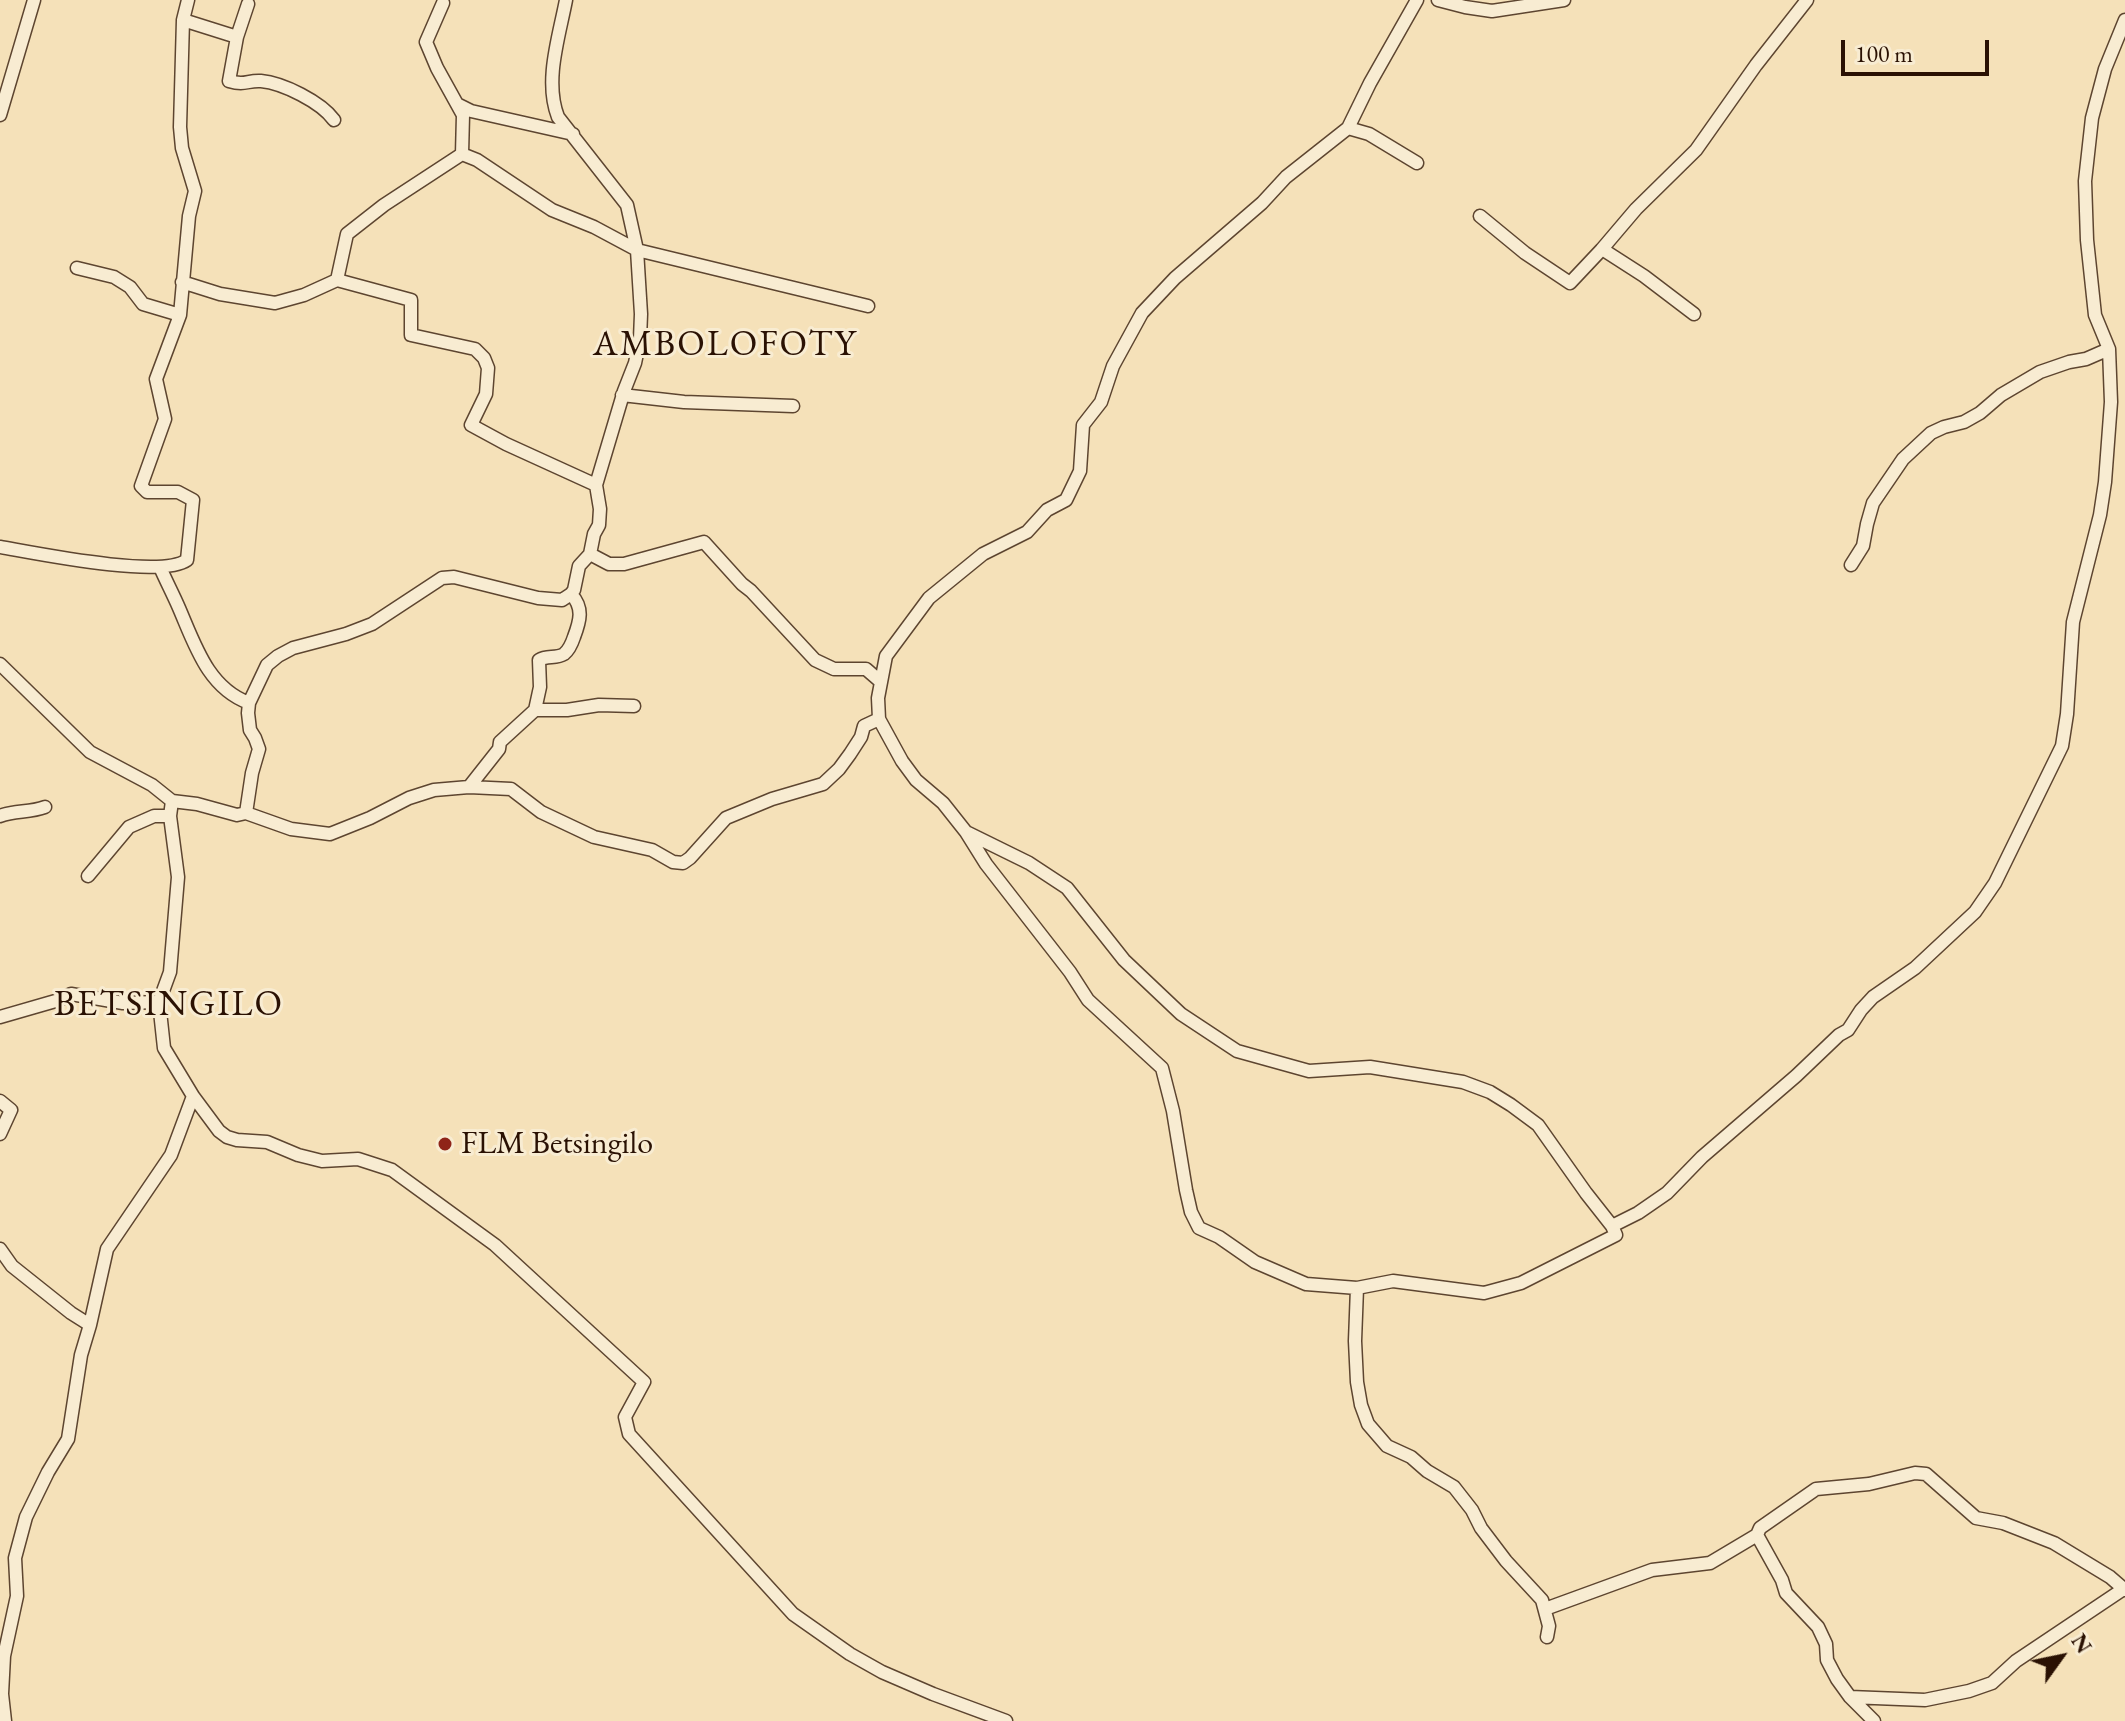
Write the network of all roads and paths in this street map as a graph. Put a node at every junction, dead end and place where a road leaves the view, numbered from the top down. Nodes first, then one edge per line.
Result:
1 (34, 0) edge
2 (188, 0) edge
3 (566, 0) edge
4 (1417, 0) edge
5 (1438, 0) edge
6 (1564, 0) edge
7 (1807, 0) edge
8 (443, 3) dead end
9 (248, 4) dead end
10 (183, 20) junction
11 (2125, 20) edge
12 (237, 37) junction
13 (457, 104) junction
14 (0, 115) edge
15 (334, 120) dead end
16 (1348, 128) junction
17 (573, 134) junction
18 (462, 154) junction
19 (1417, 163) dead end
20 (1480, 216) dead end
21 (1602, 249) junction
22 (637, 250) junction
23 (77, 268) dead end
24 (337, 280) junction
25 (182, 282) junction
26 (868, 306) dead end
27 (1694, 314) dead end
28 (180, 315) junction
29 (2109, 349) junction
30 (622, 395) junction
31 (793, 406) dead end
32 (596, 485) junction
33 (0, 547) edge
34 (590, 554) junction
35 (1851, 565) dead end
36 (160, 567) junction
37 (571, 594) junction
38 (0, 664) edge
39 (881, 682) junction
40 (249, 703) junction
41 (634, 706) dead end
42 (535, 710) junction
43 (879, 719) junction
44 (469, 787) junction
45 (172, 801) junction
46 (45, 807) dead end
47 (246, 813) junction
48 (0, 816) edge
49 (170, 816) junction
50 (966, 832) junction
51 (88, 876) dead end
52 (159, 1002) junction
53 (0, 1017) edge
54 (193, 1096) junction
55 (0, 1101) edge
56 (0, 1134) edge
57 (1612, 1226) junction
58 (0, 1249) edge
59 (1357, 1288) junction
60 (90, 1325) junction
61 (1757, 1535) junction
62 (15, 1558) junction
63 (0, 1563) edge
64 (2125, 1589) edge
65 (1545, 1609) junction
66 (1547, 1637) dead end
67 (1850, 1697) junction
68 (5, 1721) edge
69 (1006, 1721) edge
70 (1874, 1721) edge

1 - 14 street
2 - 10 street
3 - 17 street
4 - 16 street
5 - 6 street
7 - 21 street
8 - 13 street
9 - 12 street
10 - 12 street
10 - 25 street
11 - 29 street
12 - 15 street
13 - 17 street
13 - 18 street
16 - 19 street
16 - 39 street
17 - 22 street
18 - 22 street
18 - 24 street
20 - 21 street
21 - 27 street
22 - 26 street
22 - 30 street
23 - 28 street
24 - 25 street
24 - 32 street
25 - 28 street
28 - 36 street
29 - 35 street
29 - 57 street
30 - 31 street
30 - 32 street
32 - 34 street
33 - 36 street
34 - 37 street
34 - 39 street
36 - 40 street
37 - 40 street
37 - 42 street
38 - 45 street
39 - 43 street
40 - 47 street
41 - 42 street
42 - 44 street
43 - 44 street
43 - 50 street
44 - 47 street
45 - 47 street
45 - 49 street
46 - 48 street
49 - 51 street
49 - 52 street
50 - 57 street
50 - 59 street
52 - 53 street
52 - 54 street
54 - 60 street
54 - 69 street
55 - 56 street
57 - 59 street
58 - 60 street
59 - 65 street
60 - 62 street
61 - 64 street
61 - 65 street
61 - 67 street
62 - 63 street
62 - 68 street
64 - 67 street
65 - 66 street
67 - 70 street

